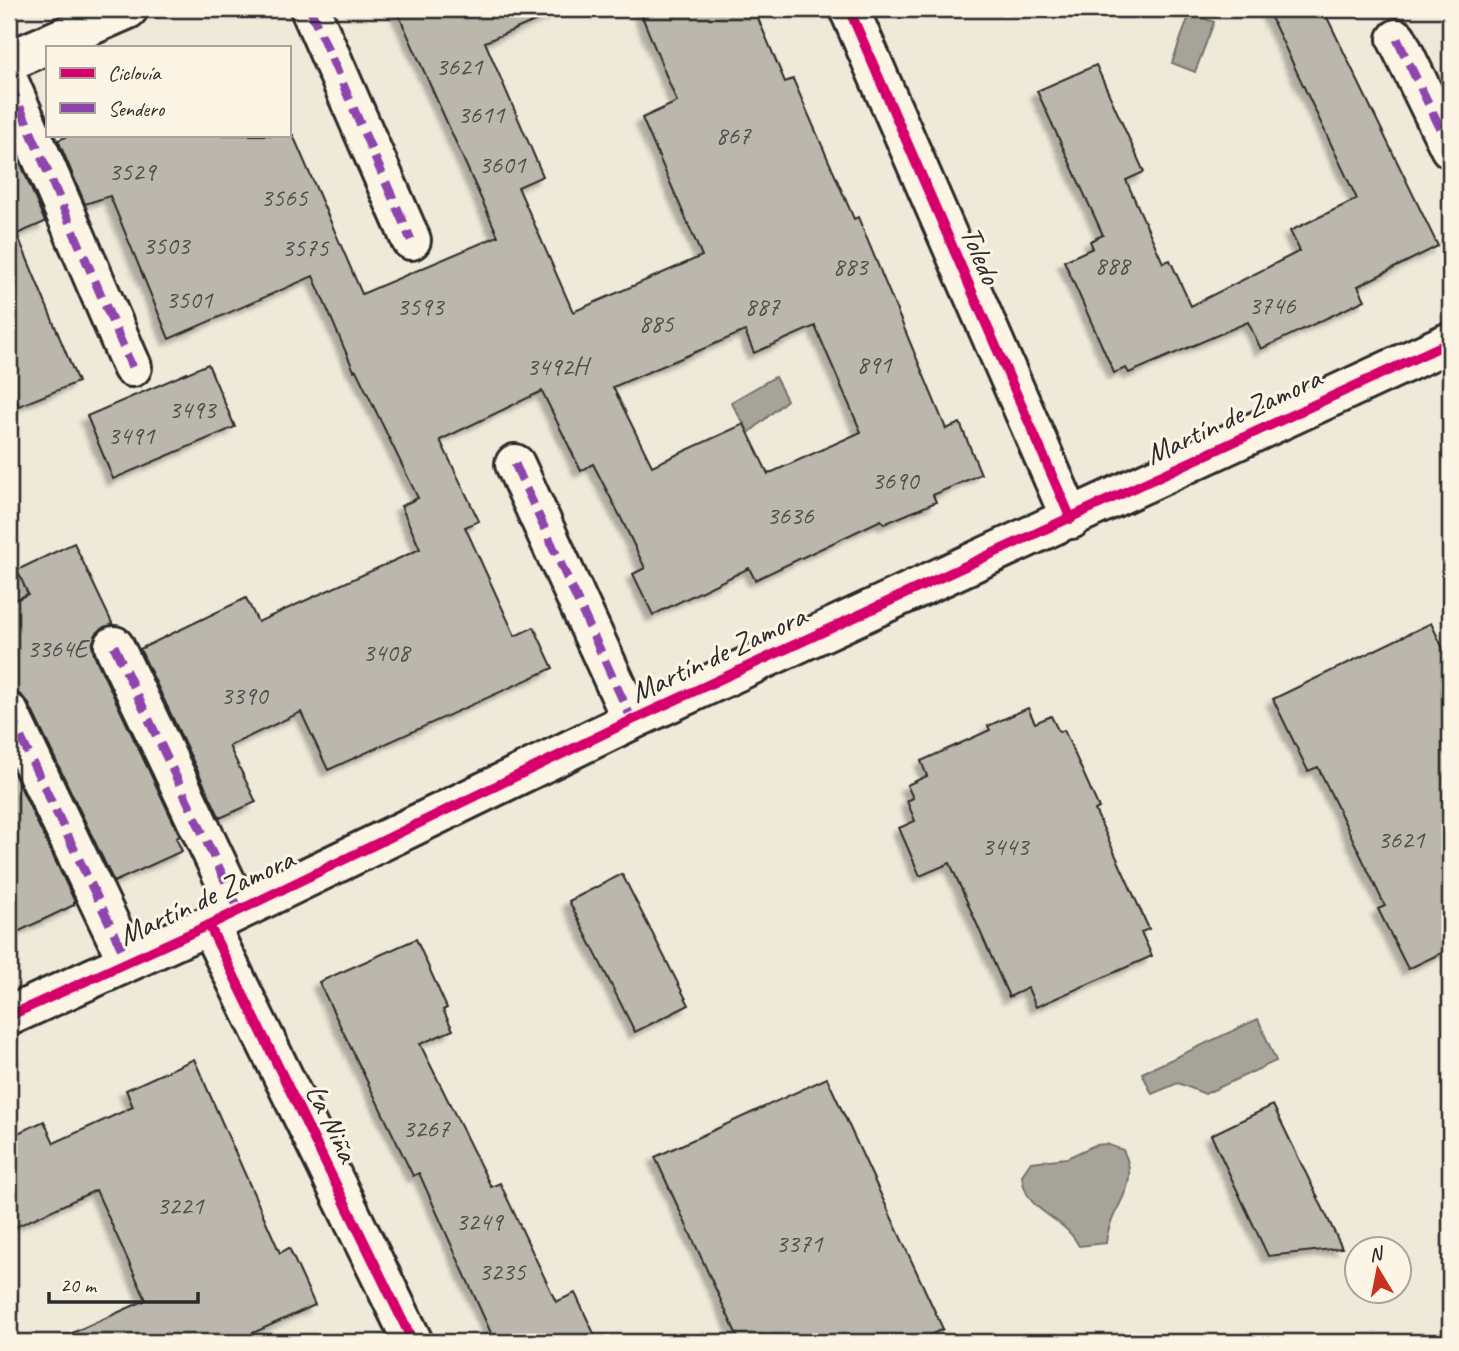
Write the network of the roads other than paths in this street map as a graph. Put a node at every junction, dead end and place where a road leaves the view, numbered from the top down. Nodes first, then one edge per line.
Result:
1 (128, 9) edge
2 (310, 9) edge
3 (849, 9) edge
4 (1397, 38) dead end
5 (9, 61) edge
6 (9, 82) edge
7 (1450, 148) edge
8 (411, 240) dead end
9 (1450, 342) edge
10 (132, 367) dead end
11 (515, 464) dead end
12 (1070, 519) junction
13 (114, 646) dead end
14 (9, 712) edge
15 (632, 720) junction
16 (224, 917) junction
17 (127, 960) junction
18 (9, 1016) edge
19 (413, 1342) edge

1 - 5 street
2 - 8 street
3 - 12 street, Toledo
4 - 7 street
6 - 10 street
9 - 12 street, Martín de Zamora
11 - 15 street
12 - 15 street, Martín de Zamora
13 - 16 street, Martín de Zamora
14 - 17 street, Martín de Zamora
15 - 16 street, Martín de Zamora
16 - 17 street, Martín de Zamora
16 - 19 street, La Niña
17 - 18 street, Martín de Zamora

